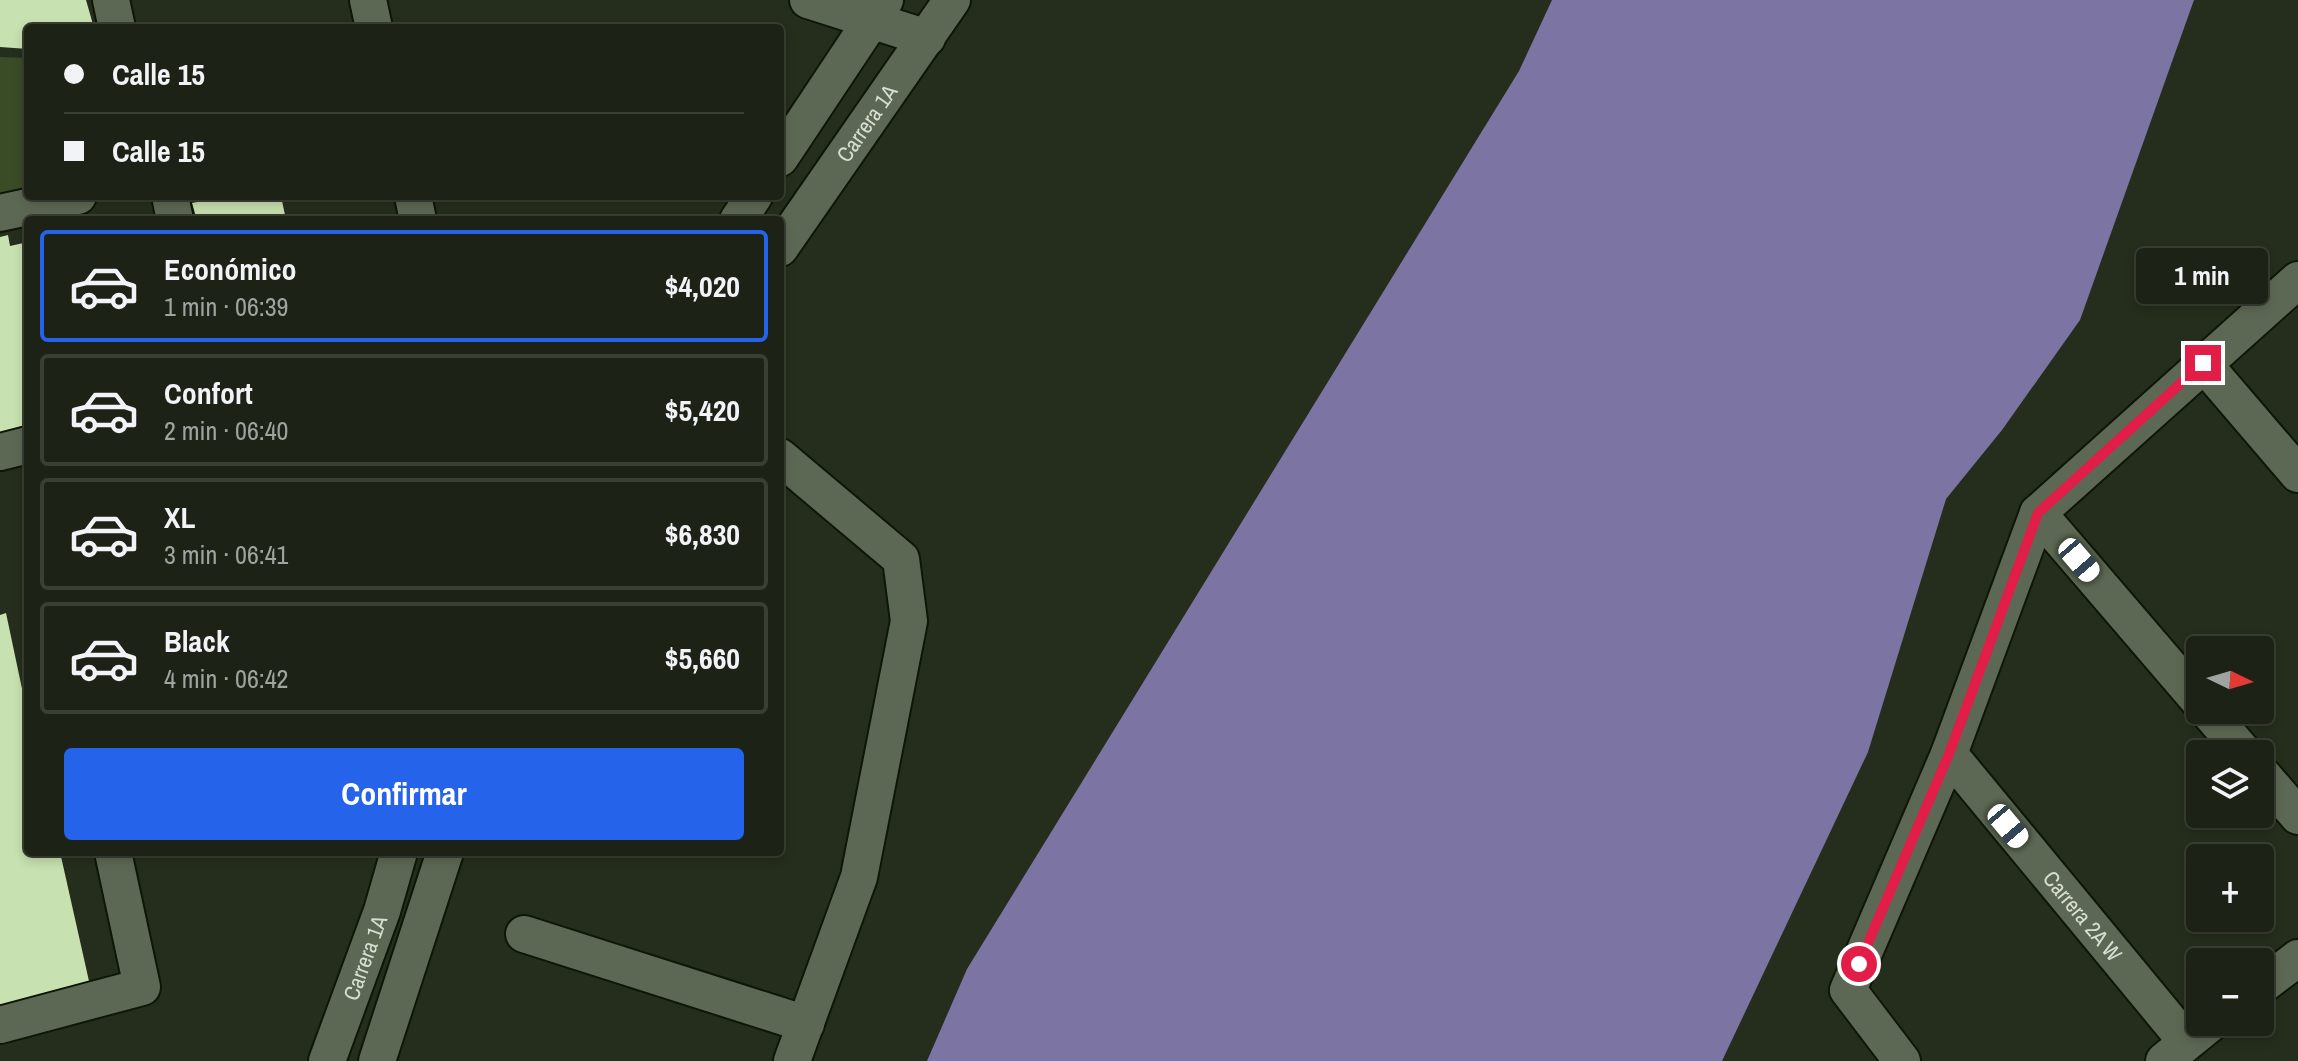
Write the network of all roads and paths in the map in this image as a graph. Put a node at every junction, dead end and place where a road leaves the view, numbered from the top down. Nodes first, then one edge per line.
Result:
1 (111, 0) edge
2 (368, 0) edge
3 (810, 0) edge
4 (952, 0) edge
5 (879, 9) edge
6 (116, 24) edge
7 (373, 24) edge
8 (927, 38) junction
9 (784, 152) edge
10 (60, 200) edge
11 (0, 213) edge
12 (784, 242) edge
13 (2298, 280) edge
14 (2203, 363) junction
15 (24, 446) edge
16 (0, 452) edge
17 (784, 460) edge
18 (2298, 474) edge
19 (2038, 513) junction
20 (2186, 686) edge
21 (2219, 724) edge
22 (2233, 740) edge
23 (1949, 754) junction
24 (2274, 788) edge
25 (2298, 816) edge
26 (114, 856) edge
27 (398, 856) edge
28 (444, 856) edge
29 (524, 934) dead end
30 (2298, 958) edge
31 (2274, 976) edge
32 (806, 1024) junction
33 (0, 1025) edge
34 (2187, 1041) edge
35 (327, 1061) edge
36 (377, 1061) edge
37 (792, 1061) edge
38 (1902, 1061) edge

1 - 6 street
2 - 7 street
3 - 5 street
4 - 8 street, Carrera 1A
5 - 8 street
5 - 9 street
8 - 12 street, Carrera 1A
10 - 11 street
13 - 14 street
14 - 18 street
14 - 19 street
15 - 16 street
17 - 32 street
19 - 20 street
19 - 23 street
21 - 22 street
23 - 34 street, Carrera 2A W
23 - 38 street
24 - 25 street
26 - 33 street
27 - 35 street, Carrera 1A
28 - 36 street, Carrera 1A
29 - 32 street
30 - 31 street
32 - 37 street

